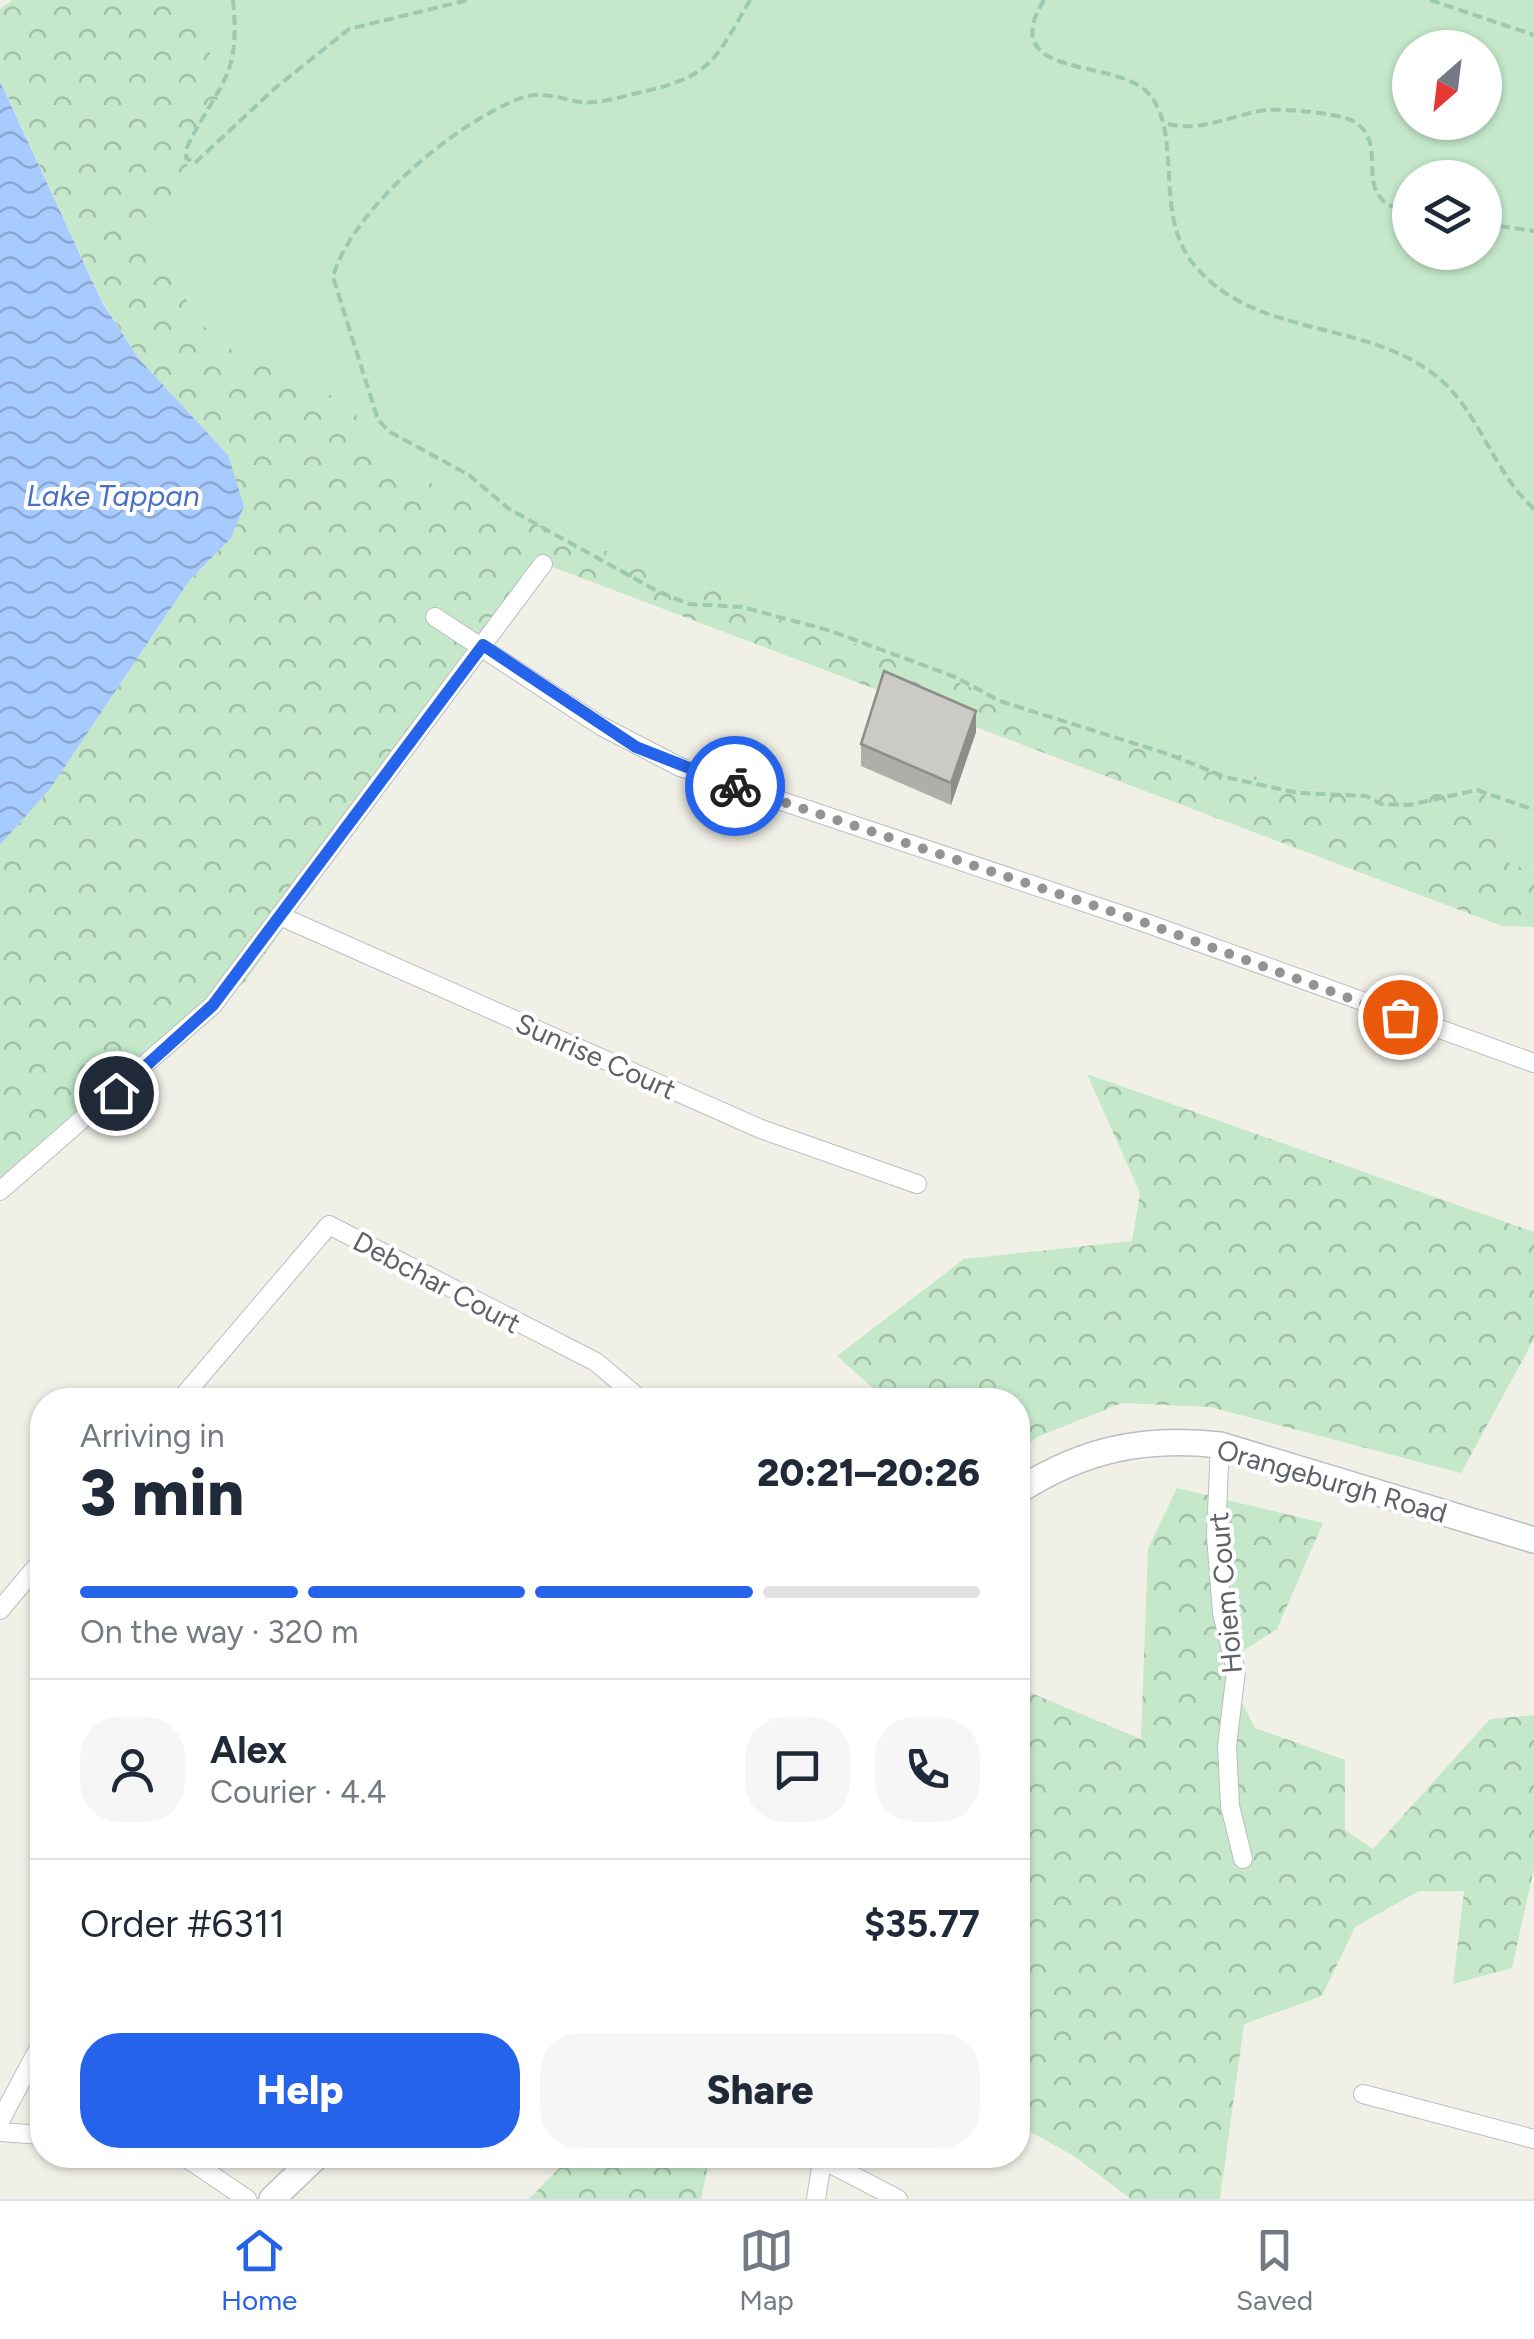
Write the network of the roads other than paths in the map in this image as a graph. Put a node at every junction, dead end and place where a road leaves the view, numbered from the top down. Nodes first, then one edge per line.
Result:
1 (543, 564) dead end
2 (435, 617) dead end
3 (483, 645) junction
4 (280, 916) junction
5 (1534, 1063) edge
6 (916, 1184) dead end
7 (0, 1192) edge
8 (190, 1388) edge
9 (627, 1388) edge
10 (1220, 1445) junction
11 (1030, 1483) edge
12 (1534, 1540) edge
13 (30, 1574) edge
14 (0, 1610) edge
15 (1243, 1859) dead end
16 (30, 2065) edge
17 (1363, 2094) dead end
18 (0, 2121) edge
19 (0, 2132) edge
20 (30, 2134) edge
21 (1534, 2139) edge
22 (202, 2168) edge
23 (304, 2168) edge
24 (821, 2168) edge
25 (843, 2168) edge
26 (248, 2199) edge
27 (272, 2199) edge
28 (816, 2199) edge
29 (898, 2199) edge

1 - 3 street
2 - 3 street
3 - 4 street
3 - 5 street
4 - 6 street, Sunrise Court
4 - 7 street
8 - 9 street, Debchar Court
10 - 11 main road, Orangeburgh Road
10 - 12 main road, Orangeburgh Road
10 - 15 street, Hoiem Court
13 - 14 street
16 - 18 street
17 - 21 street
19 - 20 street
22 - 26 street
23 - 27 main road
24 - 28 street
25 - 29 street

